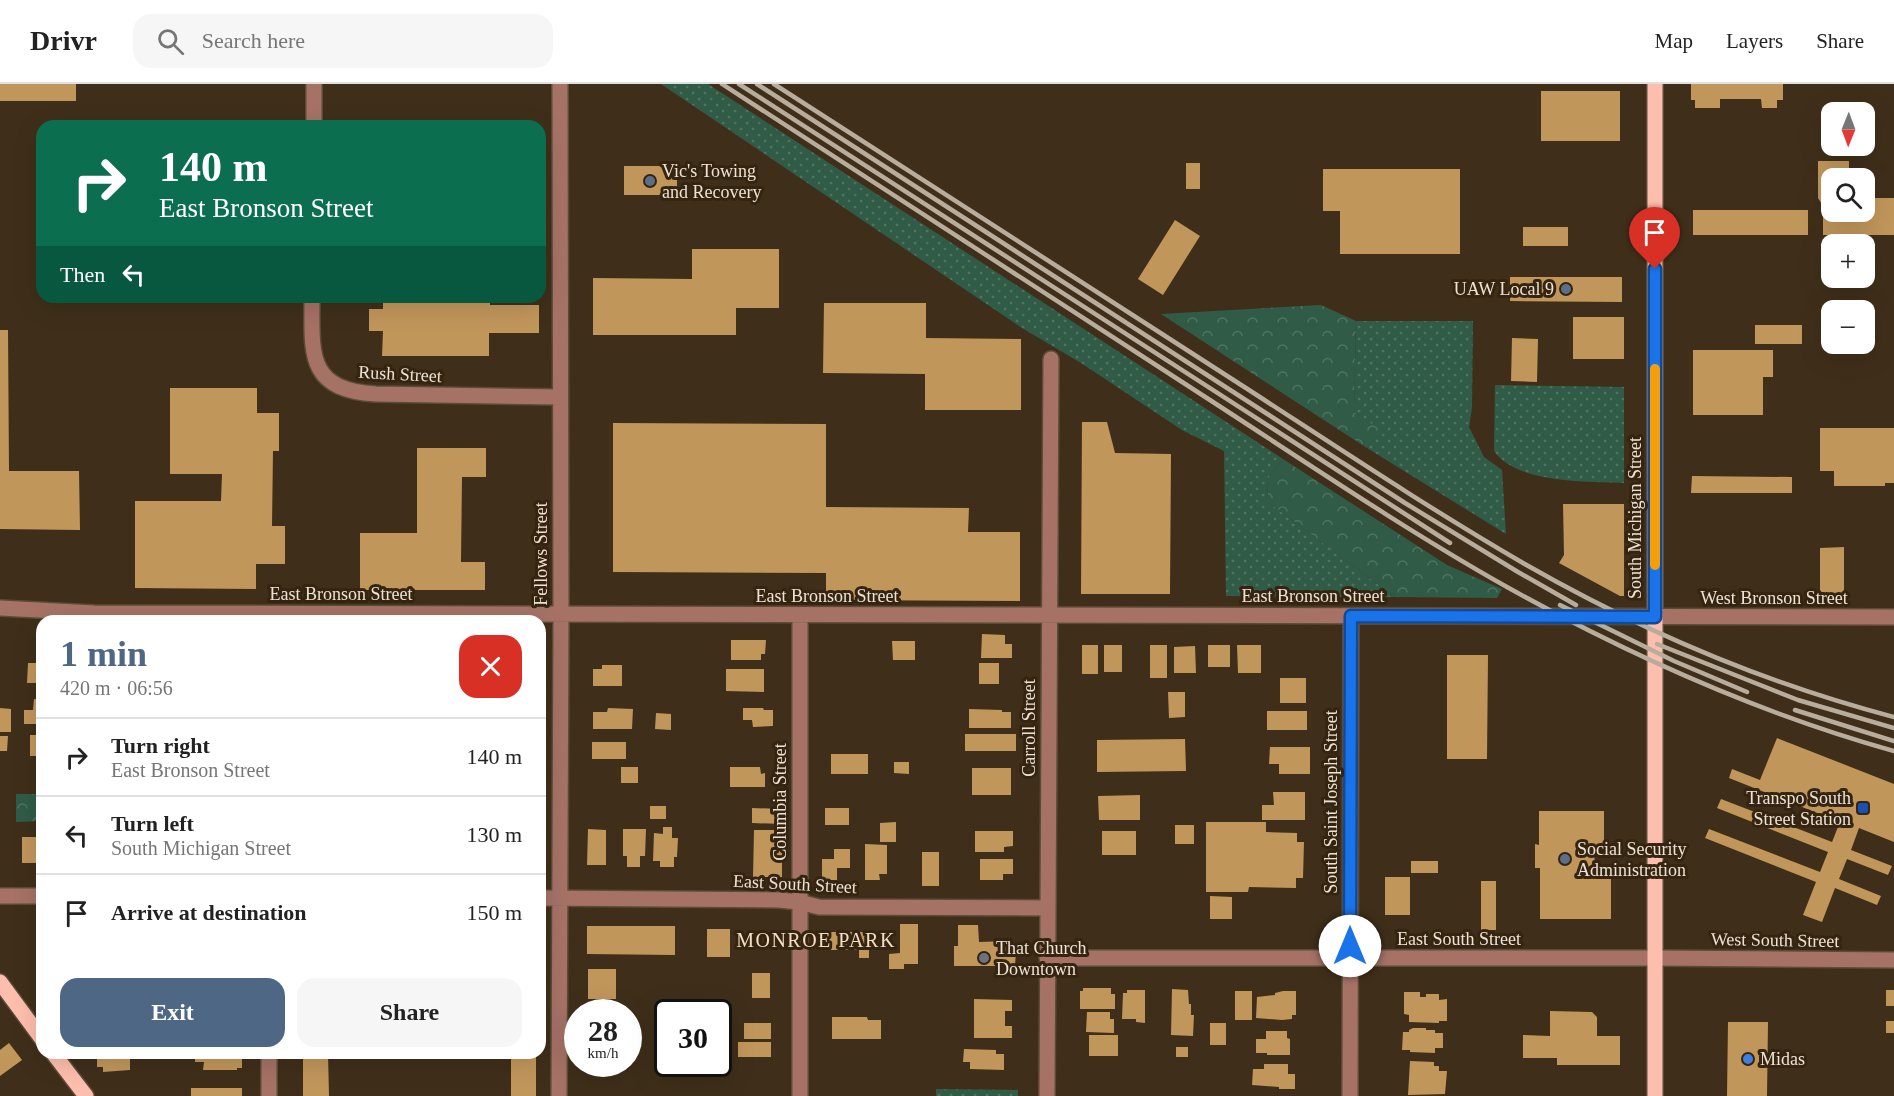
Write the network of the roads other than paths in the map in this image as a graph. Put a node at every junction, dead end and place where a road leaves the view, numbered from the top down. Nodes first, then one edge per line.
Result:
1 (314, 84) edge
2 (560, 84) edge
3 (1654, 84) edge
4 (314, 120) edge
5 (312, 303) edge
6 (1050, 359) dead end
7 (561, 398) junction
8 (0, 608) edge
9 (561, 614) junction
10 (73, 615) edge
11 (479, 615) edge
12 (1049, 615) junction
13 (800, 616) junction
14 (1351, 616) junction
15 (1655, 617) junction
16 (1894, 617) edge
17 (0, 896) edge
18 (36, 896) edge
19 (546, 898) edge
20 (560, 898) junction
21 (799, 902) junction
22 (1048, 908) junction
23 (1047, 958) junction
24 (1350, 958) junction
25 (1655, 958) junction
26 (1894, 960) edge
27 (0, 982) edge
28 (36, 1031) edge
29 (58, 1059) edge
30 (269, 1059) edge
31 (86, 1096) edge
32 (269, 1096) edge
33 (559, 1096) edge
34 (800, 1096) edge
35 (1047, 1096) edge
36 (1350, 1096) edge
37 (1655, 1096) edge

1 - 4 street
2 - 7 street, Fellows Street
3 - 15 main road, South Michigan Street
5 - 7 street, Rush Street
6 - 12 street, Carroll Street
7 - 9 street, Fellows Street
8 - 10 street, East Bronson Street
9 - 11 street, East Bronson Street
9 - 13 street, East Bronson Street
9 - 20 street, Fellows Street
12 - 13 street, East Bronson Street
12 - 14 street, East Bronson Street
12 - 22 street, Carroll Street
13 - 21 street, Columbia Street
14 - 15 street, East Bronson Street
14 - 24 street, South Saint Joseph Street
15 - 16 street, West Bronson Street
15 - 25 main road, South Michigan Street
17 - 18 street
19 - 20 street, East South Street
20 - 21 street, East South Street
20 - 33 street, Fellows Street
21 - 22 street, East South Street
21 - 34 street, Columbia Street
22 - 23 street, Carroll Street
23 - 24 street, East South Street
23 - 35 street, Carroll Street
24 - 25 street, East South Street
24 - 36 street, South Saint Joseph Street
25 - 26 street, West South Street
25 - 37 main road, South Michigan Street
27 - 28 main road
29 - 31 main road
30 - 32 street

